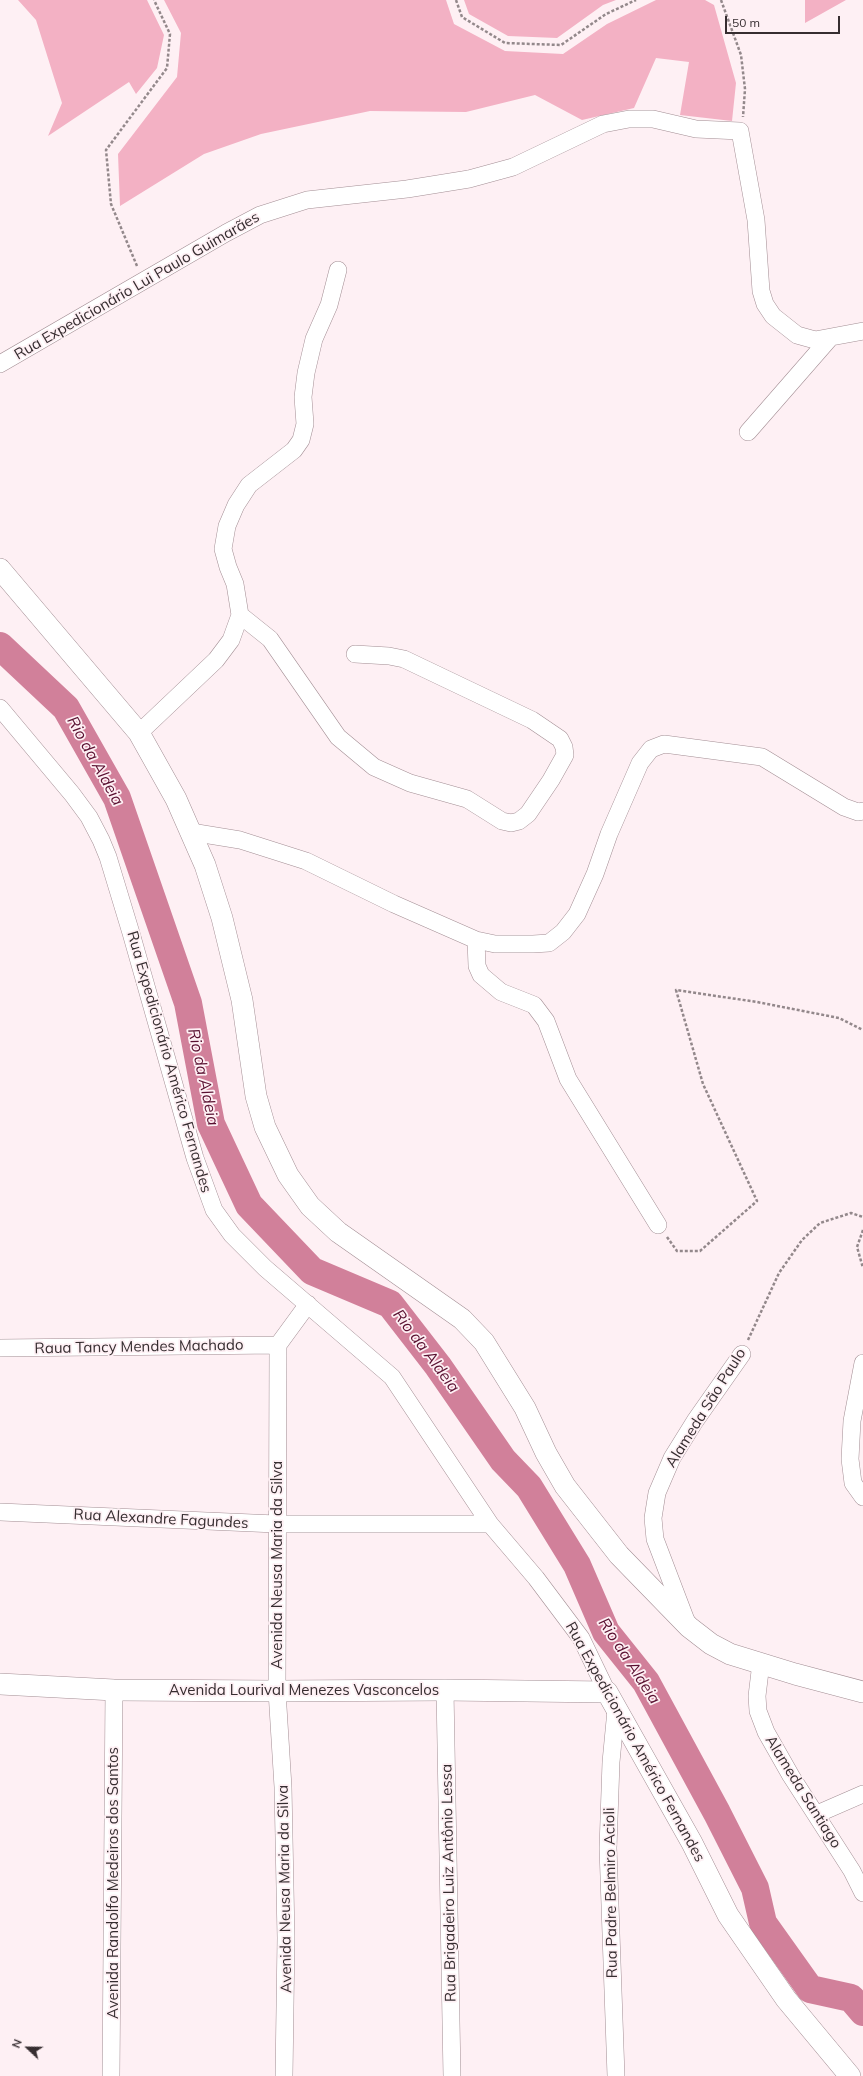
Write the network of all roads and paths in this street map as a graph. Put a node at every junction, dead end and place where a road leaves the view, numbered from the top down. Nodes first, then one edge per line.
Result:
1 (154, 0) edge
2 (456, 0) edge
3 (636, 0) edge
4 (721, 0) edge
5 (740, 131) junction
6 (338, 270) dead end
7 (144, 281) junction
8 (863, 330) edge
9 (830, 338) junction
10 (0, 364) edge
11 (748, 432) dead end
12 (0, 569) edge
13 (240, 615) junction
14 (355, 654) dead end
15 (0, 708) edge
16 (139, 733) junction
17 (863, 811) edge
18 (191, 832) junction
19 (476, 940) junction
20 (863, 1030) edge
21 (863, 1217) edge
22 (658, 1225) joint
23 (863, 1230) edge
24 (863, 1268) edge
25 (308, 1304) junction
26 (278, 1345) junction
27 (0, 1348) edge
28 (742, 1354) joint
29 (863, 1362) edge
30 (863, 1497) edge
31 (0, 1512) edge
32 (276, 1524) junction
33 (490, 1524) junction
34 (688, 1627) junction
35 (761, 1664) junction
36 (0, 1684) edge
37 (114, 1690) junction
38 (445, 1690) junction
39 (276, 1691) junction
40 (863, 1692) edge
41 (612, 1701) junction
42 (863, 1794) edge
43 (817, 1814) junction
44 (863, 1893) edge
45 (112, 2076) edge
46 (284, 2076) edge
47 (452, 2076) edge
48 (616, 2076) edge
49 (850, 2076) edge

1 - 7 path
2 - 3 path
4 - 5 path
5 - 7 street, Rua Expedicionário Lui Paulo Guimarães
5 - 9 street
6 - 13 street
7 - 10 street, Rua Expedicionário Lui Paulo Guimarães
8 - 9 street
9 - 11 street
12 - 16 street
13 - 14 street
13 - 16 street
15 - 25 street, Rua Expedicionário Américo Fernandes
16 - 18 street
17 - 19 street
18 - 19 street
18 - 34 street
19 - 22 street
20 - 22 path
21 - 28 path, Alameda São Paulo
23 - 24 path
25 - 26 street
25 - 33 street, Rua Expedicionário Américo Fernandes
26 - 27 street, Raua Tancy Mendes Machado
26 - 32 street, Avenida Neusa Maria da Silva
28 - 34 street, Alameda São Paulo
29 - 30 street
31 - 32 street, Rua Alexandre Fagundes
32 - 33 street, Rua Alexandre Fagundes
32 - 39 street, Avenida Neusa Maria da Silva
33 - 41 street, Rua Expedicionário Américo Fernandes
34 - 35 street
35 - 40 street
35 - 43 street, Alameda Santiago
36 - 37 street, Avenida Lourival Menezes Vasconcelos
37 - 39 street, Avenida Lourival Menezes Vasconcelos
37 - 45 street, Avenida Randolfo Medeiros dos Santos
38 - 39 street, Avenida Lourival Menezes Vasconcelos
38 - 41 street, Avenida Lourival Menezes Vasconcelos
38 - 47 street, Rua Brigadeiro Luiz Antônio Lessa
39 - 46 street, Avenida Neusa Maria da Silva
41 - 48 street, Rua Padre Belmiro Acioli
41 - 49 street, Rua Expedicionário Américo Fernandes
42 - 43 street
43 - 44 street, Alameda Santiago

